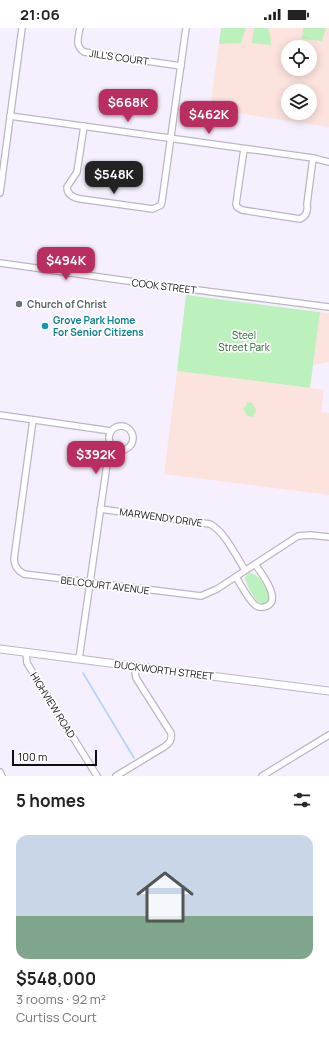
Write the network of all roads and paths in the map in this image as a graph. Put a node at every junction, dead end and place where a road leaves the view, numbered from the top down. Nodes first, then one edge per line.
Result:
1 (22, 28) edge
2 (80, 28) edge
3 (186, 28) edge
4 (181, 66) junction
5 (10, 116) junction
6 (84, 126) junction
7 (171, 138) junction
8 (244, 149) junction
9 (313, 158) junction
10 (329, 162) edge
11 (0, 193) edge
12 (0, 263) edge
13 (329, 307) edge
14 (0, 415) edge
15 (33, 420) junction
16 (111, 431) junction
17 (113, 447) junction
18 (100, 509) junction
19 (329, 537) edge
20 (255, 564) junction
21 (245, 570) junction
22 (236, 577) junction
23 (90, 583) junction
24 (0, 649) edge
25 (26, 652) junction
26 (79, 659) junction
27 (134, 666) junction
28 (329, 691) edge
29 (329, 735) edge
30 (0, 772) edge
31 (2, 776) edge
32 (97, 776) edge
33 (116, 776) edge
34 (262, 776) edge

1 - 5 street
2 - 4 street, JILL'S COURT
3 - 4 street
4 - 7 street
5 - 6 street
5 - 11 street
6 - 7 street
6 - 7 street
7 - 8 street
8 - 9 street
8 - 9 street
9 - 10 street
12 - 13 street, COOK STREET
14 - 15 street
15 - 16 street
15 - 23 street, BELCOURT AVENUE
16 - 17 street
16 - 17 street
17 - 18 street
18 - 21 street, MARWENDY DRIVE
18 - 23 street
19 - 20 street, BELCOURT AVENUE
20 - 21 street, BELCOURT AVENUE
20 - 22 street
21 - 22 street, BELCOURT AVENUE
22 - 23 street, BELCOURT AVENUE
23 - 26 street
24 - 25 main road, DUCKWORTH STREET
25 - 26 main road, DUCKWORTH STREET
25 - 32 street, HIGHVIEW ROAD
26 - 27 main road, DUCKWORTH STREET
27 - 28 main road, DUCKWORTH STREET
27 - 33 street
29 - 34 street
30 - 31 street

